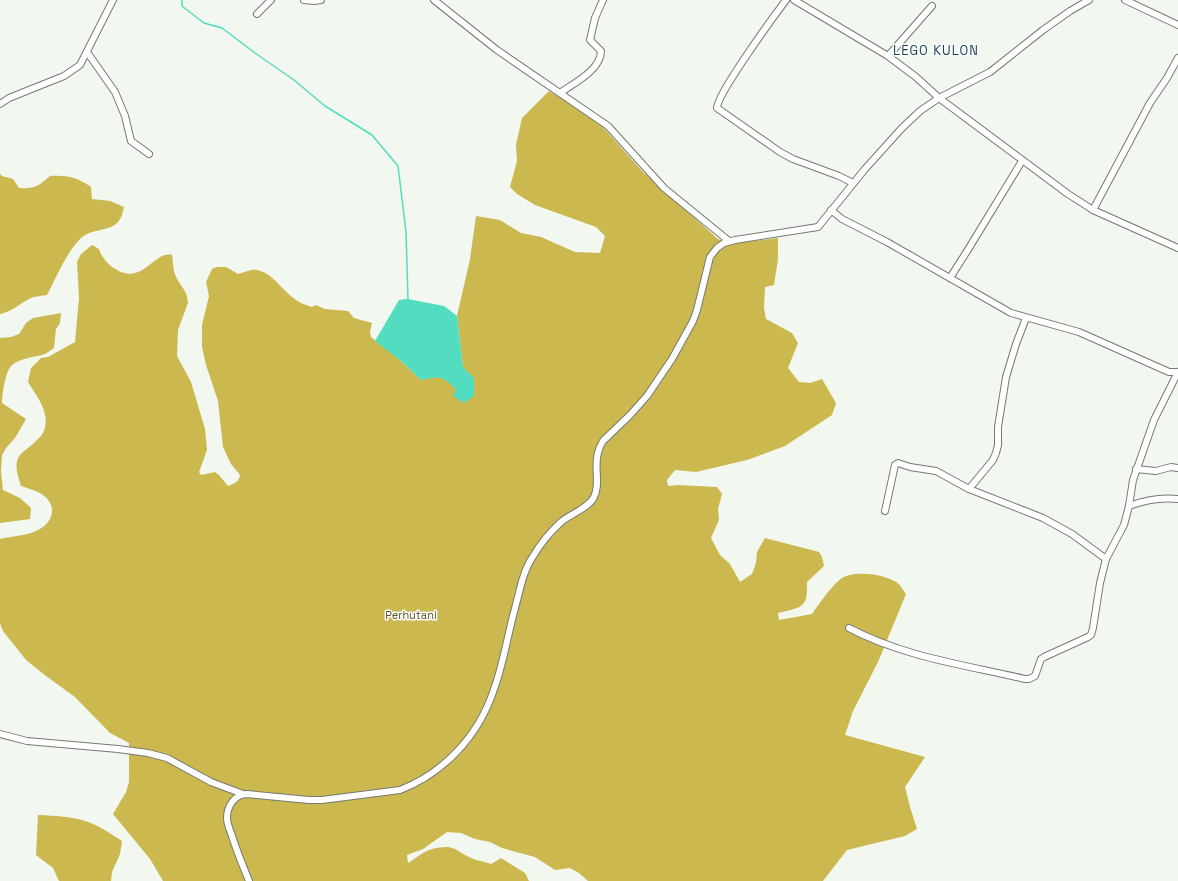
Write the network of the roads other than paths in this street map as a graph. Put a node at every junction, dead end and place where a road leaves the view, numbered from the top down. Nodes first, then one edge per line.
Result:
1 (114, 0) edge
2 (271, 0) edge
3 (304, 0) edge
4 (321, 0) edge
5 (434, 0) edge
6 (603, 0) edge
7 (786, 0) edge
8 (794, 0) edge
9 (1089, 0) edge
10 (1125, 0) edge
11 (932, 6) dead end
12 (257, 14) dead end
13 (1178, 25) edge
14 (87, 52) junction
15 (888, 56) junction
16 (1178, 58) edge
17 (560, 94) junction
18 (939, 98) junction
19 (0, 104) edge
20 (149, 154) dead end
21 (1022, 161) junction
22 (853, 183) junction
23 (831, 210) junction
24 (1092, 210) junction
25 (729, 241) junction
26 (1178, 248) edge
27 (950, 278) junction
28 (1026, 318) junction
29 (1178, 372) edge
30 (1178, 468) edge
31 (1136, 469) junction
32 (969, 489) junction
33 (1178, 499) edge
34 (1129, 506) junction
35 (885, 511) dead end
36 (1106, 559) junction
37 (849, 628) dead end
38 (0, 734) edge
39 (243, 794) junction
40 (249, 881) edge

1 - 14 street
2 - 12 street
3 - 4 street
5 - 17 street
6 - 17 street
7 - 22 street
8 - 15 street
9 - 18 street
10 - 13 street
11 - 15 street
14 - 19 street
14 - 20 street
15 - 18 street
16 - 24 street
17 - 25 street
18 - 21 street
18 - 22 street
21 - 24 street
21 - 27 street
22 - 23 street
23 - 25 street
23 - 27 street
24 - 26 street
25 - 39 street
27 - 28 street
28 - 29 street
28 - 32 street
29 - 31 street
30 - 31 street
31 - 34 street
32 - 35 street
32 - 36 street
33 - 34 street
34 - 36 street
36 - 37 street
38 - 39 street
39 - 40 street

